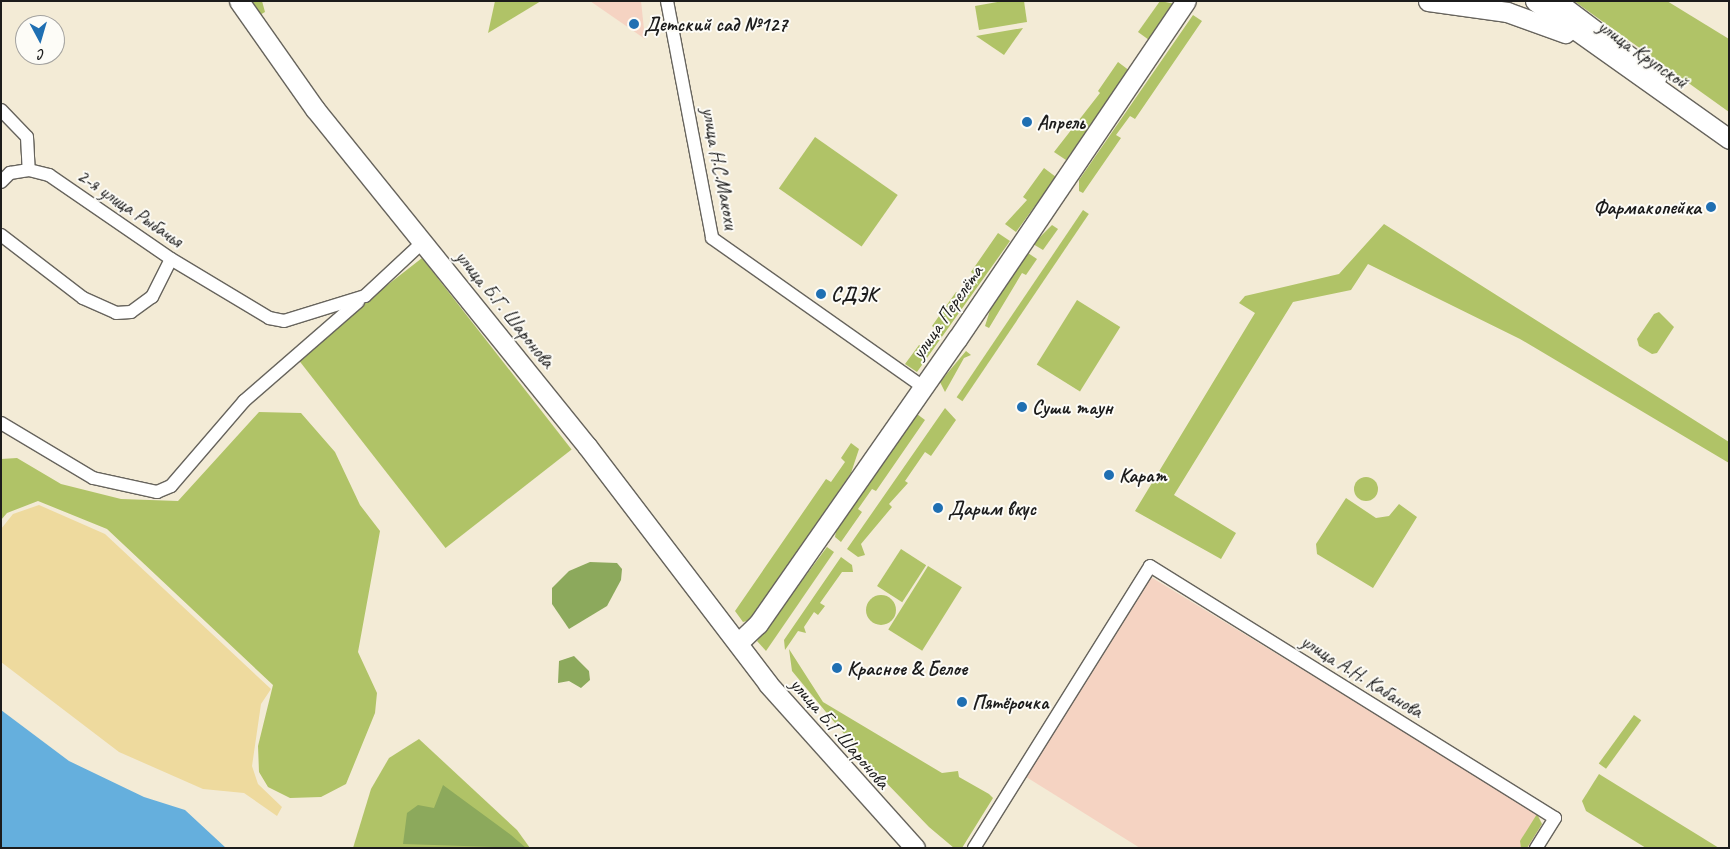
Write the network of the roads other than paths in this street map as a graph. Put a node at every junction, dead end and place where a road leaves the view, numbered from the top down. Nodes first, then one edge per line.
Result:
1 (239, 1) edge
2 (667, 1) edge
3 (1186, 1) edge
4 (1428, 1) edge
5 (1534, 1) edge
6 (1556, 1) edge
7 (1609, 58) junction
8 (1, 110) edge
9 (1729, 125) edge
10 (1729, 139) edge
11 (30, 170) junction
12 (1, 182) edge
13 (1, 234) edge
14 (423, 242) junction
15 (171, 259) junction
16 (365, 296) junction
17 (922, 386) junction
18 (1, 423) edge
19 (738, 643) junction
20 (915, 848) edge
21 (974, 848) edge
22 (1536, 848) edge

1 - 14 main road, улица Б.Г. Шаронова
2 - 17 street, улица Н.С.Макохи
3 - 17 main road, улица Перелёта
4 - 7 main road
5 - 7 main road, улица Крупской
6 - 9 main road, улица Крупской
7 - 10 main road, улица Крупской
8 - 11 street
11 - 12 street
11 - 15 street, 2-я улица Рыбачья
13 - 15 street
14 - 16 street
14 - 19 main road, улица Б.Г. Шаронова
15 - 16 street, 2-я улица Рыбачья
16 - 18 street
17 - 19 main road, улица Перелёта
19 - 20 main road, улица Б.Г.Шаронова
21 - 22 street, улица А.Н. Кабанова

